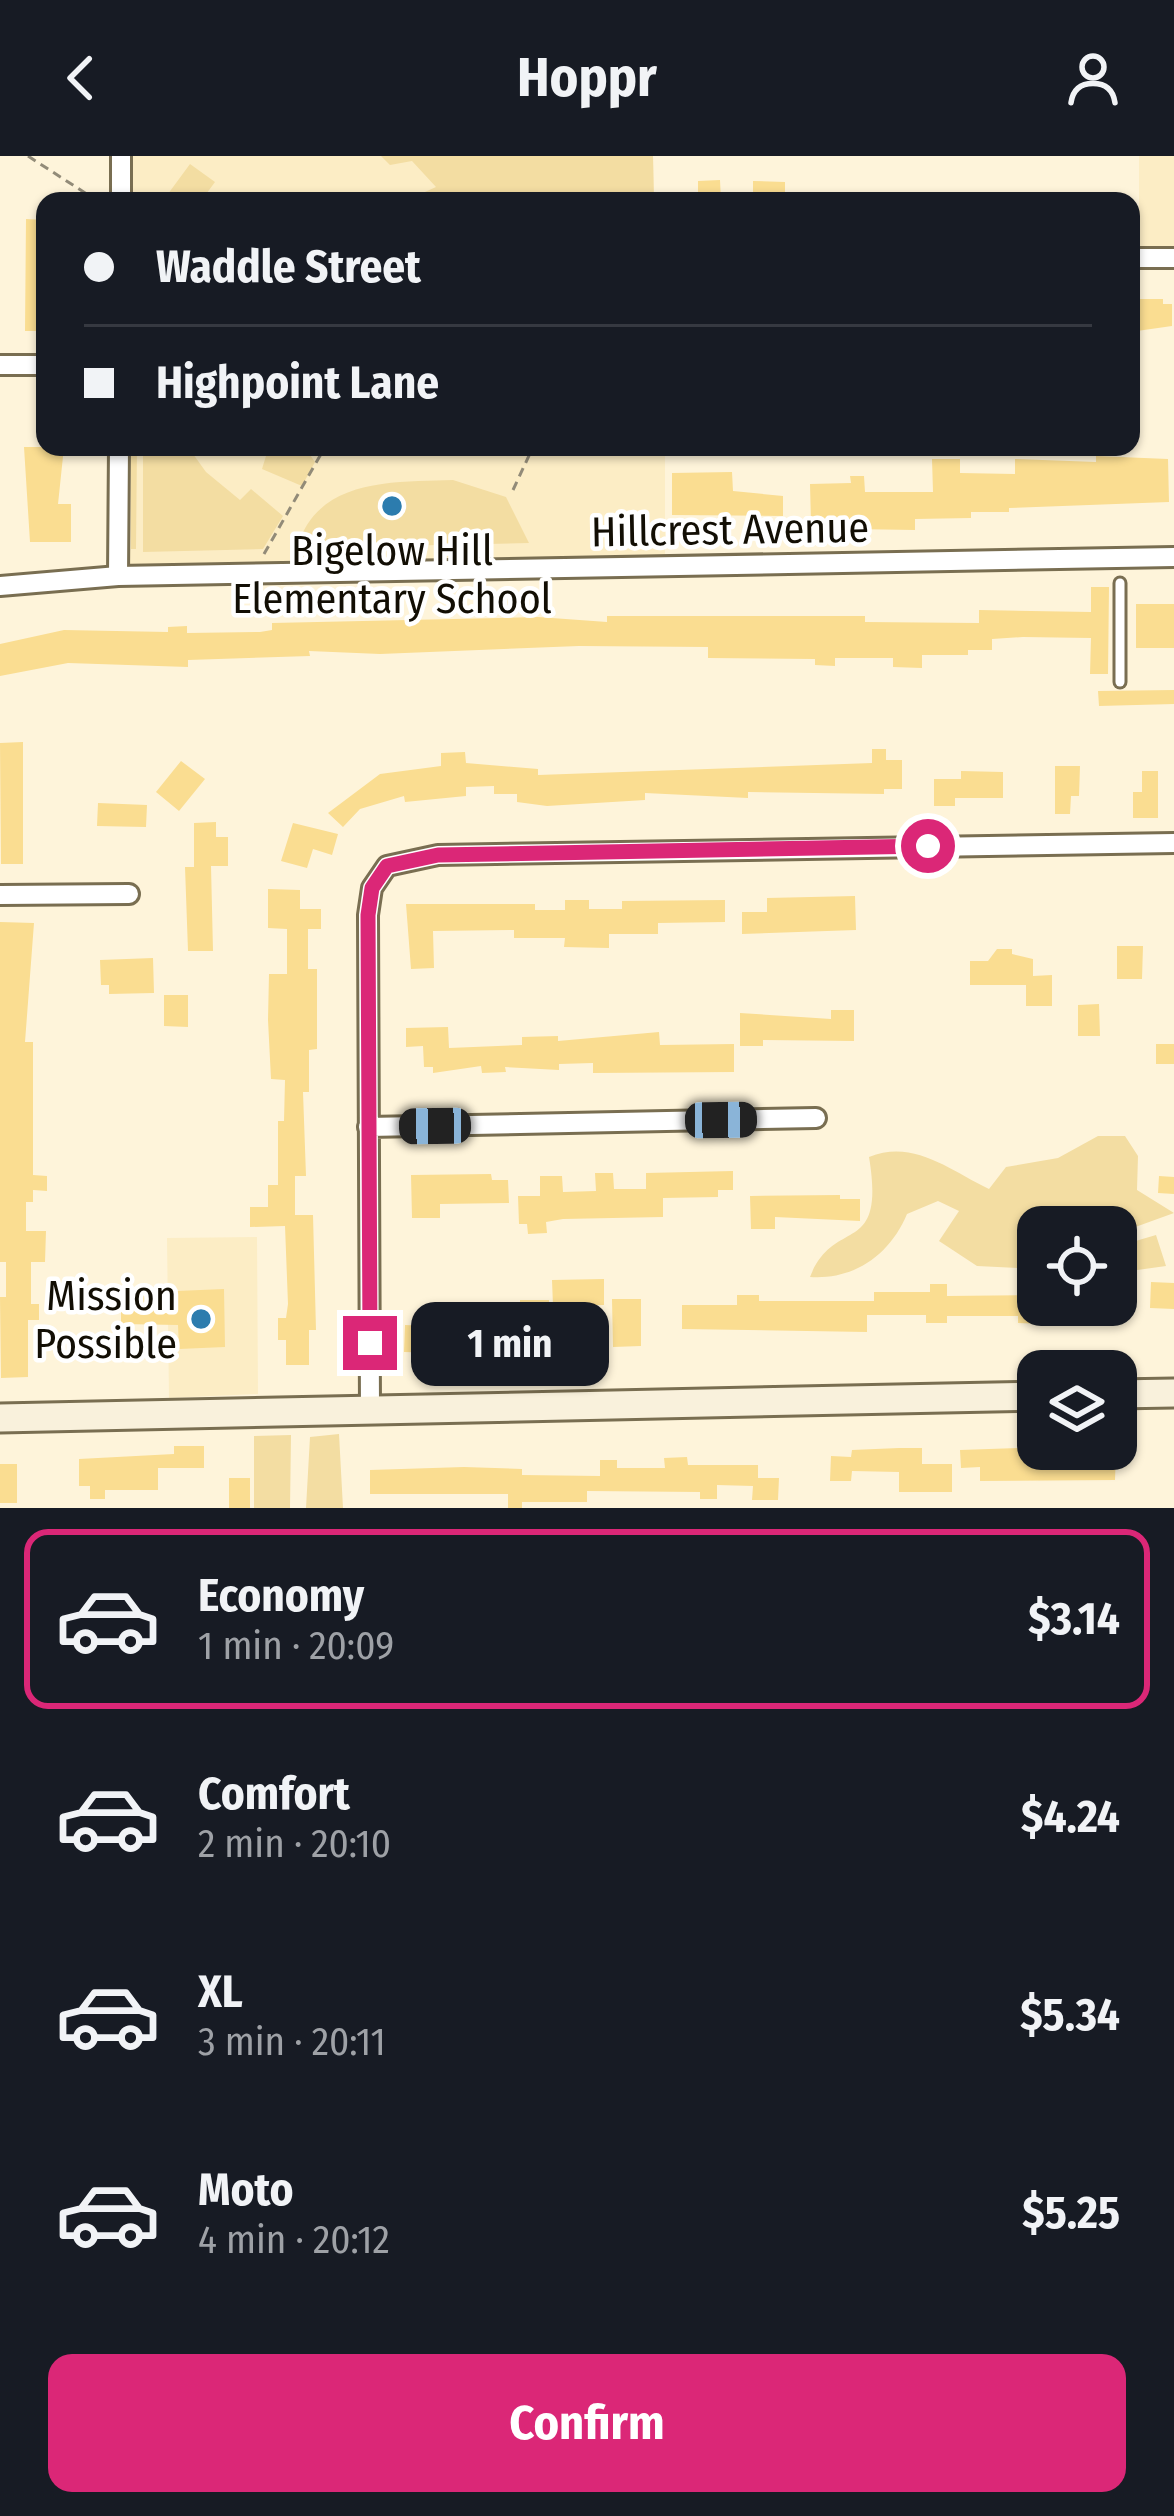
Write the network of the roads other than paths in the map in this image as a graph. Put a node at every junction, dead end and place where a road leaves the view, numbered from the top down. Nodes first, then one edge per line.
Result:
1 (121, 156) edge
2 (121, 192) edge
3 (1140, 258) edge
4 (1174, 258) edge
5 (0, 365) edge
6 (36, 365) edge
7 (118, 456) edge
8 (1174, 557) edge
9 (118, 576) junction
10 (1120, 583) dead end
11 (0, 586) edge
12 (1120, 682) dead end
13 (1174, 843) edge
14 (129, 894) dead end
15 (0, 895) edge
16 (816, 1118) dead end
17 (368, 1127) junction
18 (1174, 1393) edge
19 (1137, 1394) edge
20 (1017, 1396) edge
21 (370, 1409) junction
22 (0, 1418) edge

1 - 2 street
3 - 4 street
5 - 6 street
7 - 9 street
8 - 9 street, Hillcrest Avenue
9 - 11 street, Hillcrest Avenue
10 - 12 lane
13 - 17 street
14 - 15 street
16 - 17 street
17 - 21 street
18 - 19 main road
20 - 21 main road
21 - 22 main road

